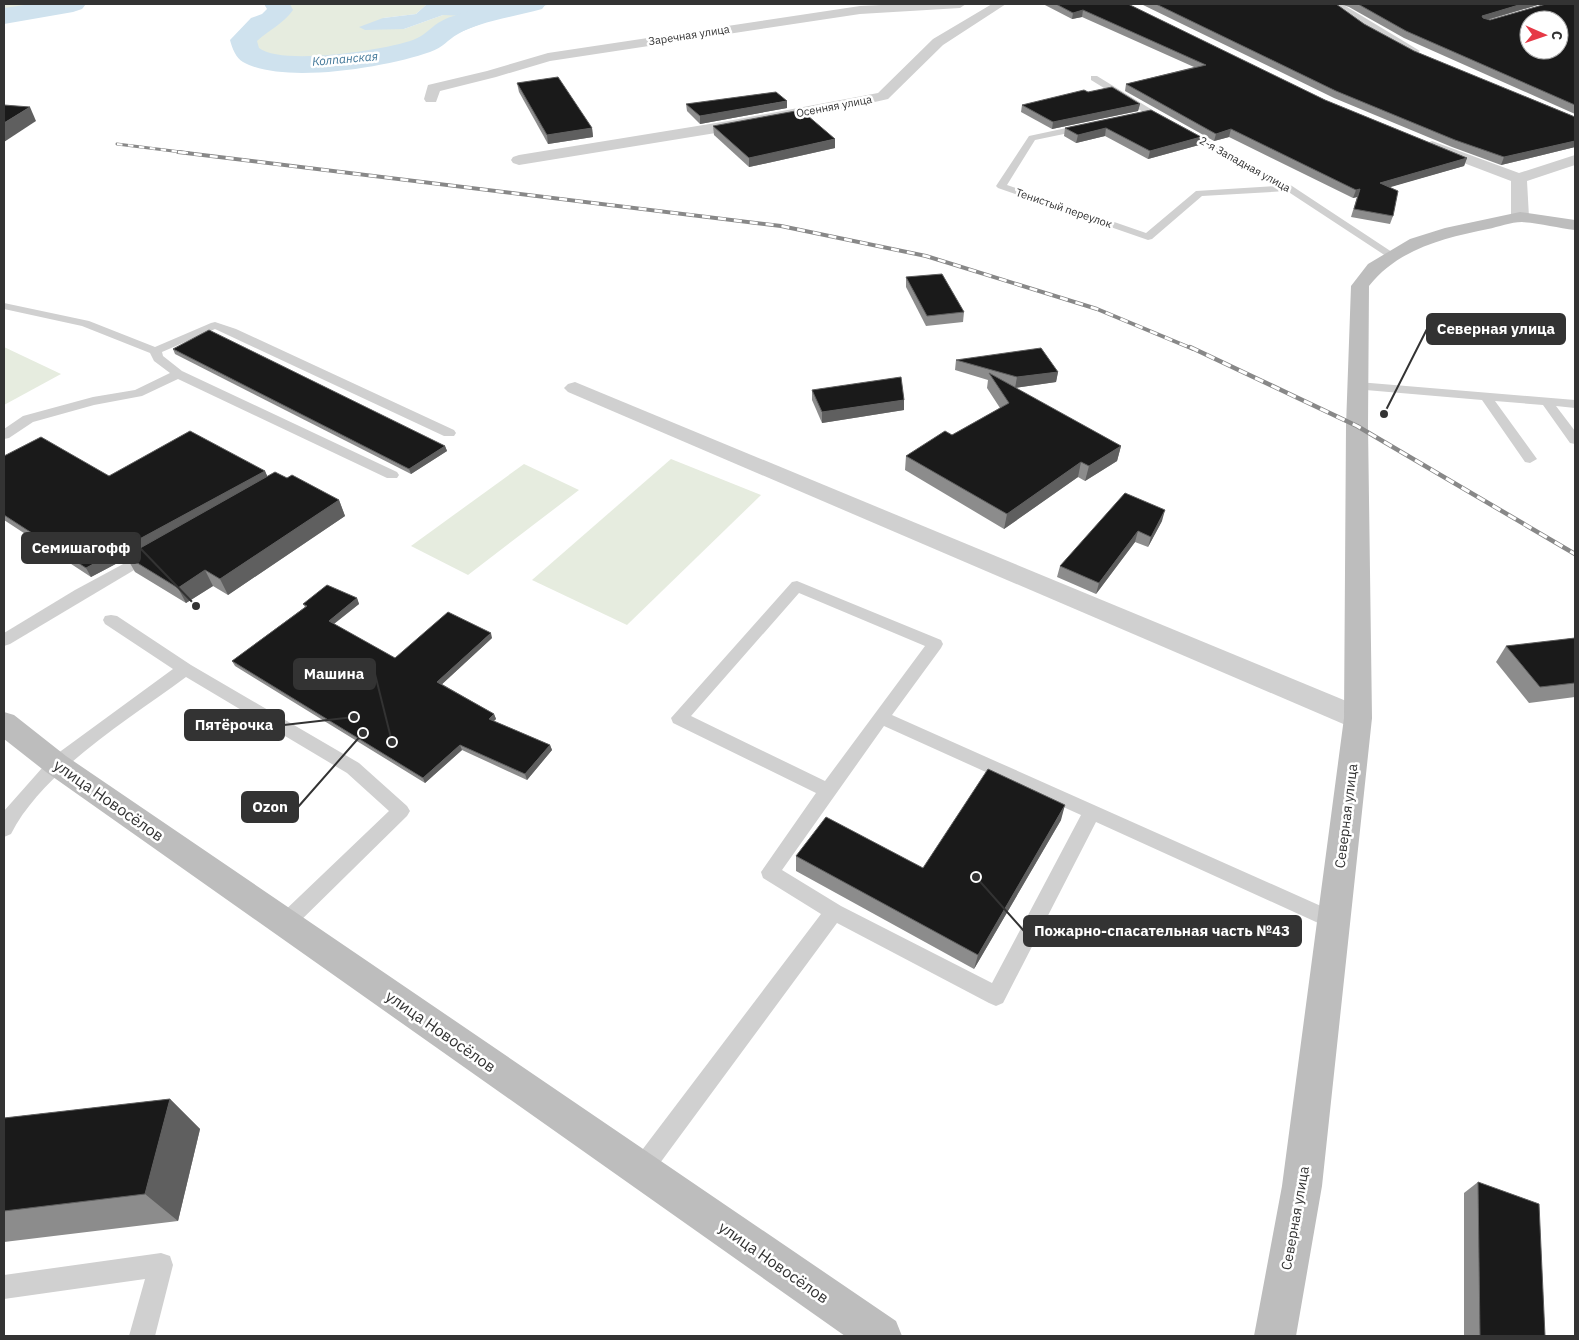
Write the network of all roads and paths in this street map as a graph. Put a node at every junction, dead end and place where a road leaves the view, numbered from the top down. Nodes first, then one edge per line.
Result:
1 (960, 4) edge
2 (1000, 4) edge
3 (1334, 4) edge
4 (1426, 57) edge
5 (1094, 78) dead end
6 (431, 99) dead end
7 (1151, 113) junction
8 (1133, 117) edge
9 (1096, 124) edge
10 (1418, 140) edge
11 (518, 160) dead end
12 (1575, 160) edge
13 (1519, 178) junction
14 (1289, 188) junction
15 (1520, 218) junction
16 (1575, 225) edge
17 (1393, 256) junction
18 (4, 306) edge
19 (155, 351) junction
20 (178, 374) junction
21 (1358, 386) junction
22 (575, 388) dead end
23 (1485, 396) junction
24 (1546, 402) junction
25 (1575, 404) edge
26 (450, 433) dead end
27 (4, 434) edge
28 (1575, 440) edge
29 (1530, 459) dead end
30 (392, 475) dead end
31 (162, 548) edge
32 (111, 620) dead end
33 (4, 640) edge
34 (185, 669) junction
35 (881, 717) junction
36 (1358, 718) junction
37 (4, 724) edge
38 (56, 764) junction
39 (828, 791) junction
40 (1092, 812) junction
41 (4, 829) edge
42 (834, 912) junction
43 (1334, 921) junction
44 (285, 923) junction
45 (641, 1170) junction
46 (4, 1287) edge
47 (142, 1336) edge
48 (881, 1336) edge
49 (1275, 1336) edge

1 - 6 street, Заречная улица
2 - 11 street, Осенняя улица
3 - 4 street
5 - 7 lane, 2-я Западная улица
7 - 8 lane
7 - 14 lane, 2-я Западная улица
9 - 14 lane, Тенистый переулок
10 - 13 street
12 - 13 street
13 - 15 street
14 - 17 lane, 2-я Западная улица
15 - 16 street, Северная улица
15 - 17 street, Северная улица
17 - 21 street, Северная улица
18 - 19 lane
19 - 20 lane
19 - 26 lane
20 - 27 lane
20 - 30 lane
21 - 23 lane
21 - 36 street, Северная улица
22 - 36 street
23 - 24 lane
23 - 29 lane
24 - 25 lane
24 - 28 lane
31 - 33 lane
32 - 34 lane
34 - 38 lane
34 - 44 lane
35 - 39 lane
35 - 39 lane
35 - 40 lane
36 - 43 street, Северная улица
37 - 38 street, улица Новосёлов
38 - 41 lane
38 - 44 street, улица Новосёлов
39 - 42 lane
40 - 42 lane
40 - 43 lane
42 - 45 lane
43 - 49 street, Северная улица
44 - 45 street, улица Новосёлов
45 - 48 street, улица Новосёлов
46 - 47 lane

